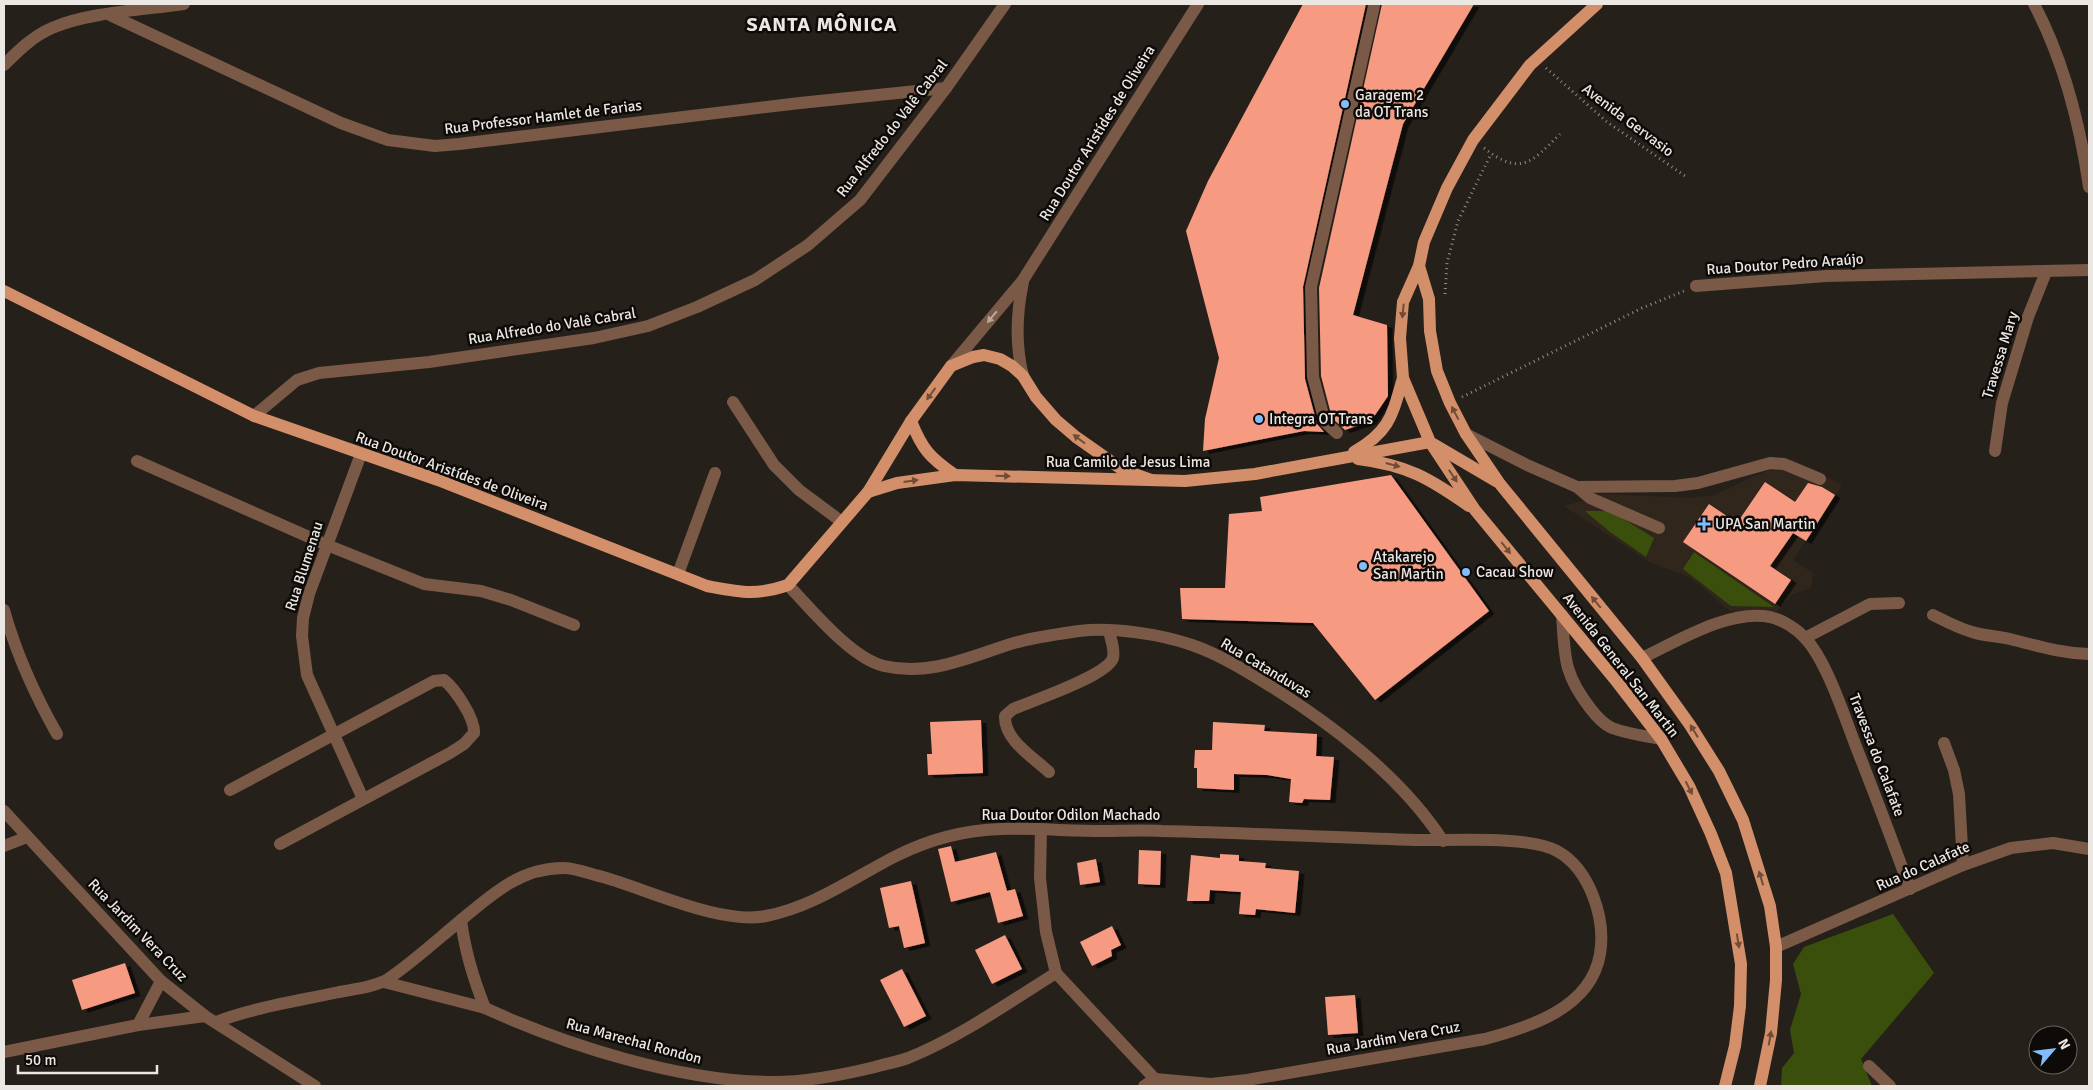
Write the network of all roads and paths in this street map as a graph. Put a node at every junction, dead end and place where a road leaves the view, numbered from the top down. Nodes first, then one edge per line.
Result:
1 (184, 4) edge
2 (1004, 4) edge
3 (1198, 4) edge
4 (1597, 4) edge
5 (2034, 4) edge
6 (1374, 6) dead end
7 (110, 14) junction
8 (1537, 58) junction
9 (4, 66) edge
10 (946, 88) junction
11 (1560, 134) dead end
12 (1473, 140) junction
13 (1491, 154) junction
14 (1685, 176) dead end
15 (2089, 187) edge
16 (1419, 266) junction
17 (2089, 270) edge
18 (2046, 272) junction
19 (1023, 280) junction
20 (1696, 286) joint
21 (4, 291) edge
22 (1444, 297) dead end
23 (951, 366) junction
24 (1023, 376) junction
25 (1403, 378) junction
26 (733, 402) dead end
27 (1450, 403) junction
28 (254, 416) junction
29 (911, 421) junction
30 (1337, 433) dead end
31 (1466, 434) junction
32 (1430, 442) junction
33 (1995, 450) dead end
34 (361, 454) junction
35 (1345, 457) junction
36 (137, 461) dead end
37 (715, 473) dead end
38 (955, 475) junction
39 (1820, 479) dead end
40 (1151, 480) junction
41 (1500, 484) junction
42 (1577, 487) junction
43 (868, 492) junction
44 (1475, 510) junction
45 (842, 522) junction
46 (1660, 528) dead end
47 (327, 545) junction
48 (678, 574) junction
49 (788, 585) junction
50 (1899, 603) dead end
51 (4, 610) edge
52 (1562, 615) junction
53 (1932, 615) dead end
54 (574, 625) dead end
55 (1109, 631) junction
56 (1805, 638) junction
57 (2088, 651) edge
58 (1642, 658) junction
59 (57, 734) dead end
60 (334, 736) junction
61 (1661, 739) junction
62 (1944, 743) dead end
63 (1049, 772) dead end
64 (230, 790) dead end
65 (363, 799) junction
66 (4, 811) edge
67 (1041, 829) junction
68 (27, 837) junction
69 (1443, 841) junction
70 (280, 844) dead end
71 (4, 846) edge
72 (2089, 849) edge
73 (1963, 865) junction
74 (1910, 889) junction
75 (461, 920) junction
76 (1602, 940) joint
77 (1776, 948) junction
78 (1056, 973) junction
79 (161, 981) junction
80 (384, 982) junction
81 (485, 1008) junction
82 (211, 1019) junction
83 (138, 1026) junction
84 (4, 1052) edge
85 (1869, 1066) dead end
86 (1155, 1079) junction
87 (315, 1086) edge
88 (1144, 1086) edge
89 (1725, 1086) edge
90 (1760, 1086) edge
91 (1890, 1086) edge

1 - 7 street
2 - 10 street, Rua Alfredo do Valê Cabral
3 - 19 street, Rua Doutor Aristídes de Oliveira
4 - 8 main road, Avenida General San Martin
5 - 15 street
6 - 30 street
7 - 9 street
7 - 10 street, Rua Professor Hamlet de Farias
8 - 12 main road, Avenida General San Martin
8 - 14 path, Avenida Gervasio
10 - 28 street, Rua Alfredo do Valê Cabral
11 - 13 path
12 - 13 path
12 - 16 main road, Avenida General San Martin
13 - 22 path
16 -> 25 main road, Avenida General San Martin
16 - 27 main road, Avenida General San Martin
17 - 18 street, Rua Doutor Pedro Araújo
18 - 20 street, Rua Doutor Pedro Araújo
18 - 33 street, Travessa Mary
19 -> 23 street, Rua Doutor Aristídes de Oliveira
19 - 24 street, Rua Doutor Aristídes de Oliveira
20 - 27 path, Rua Doutor Pedro Araújo
21 - 28 main road, Rua Doutor Aristídes de Oliveira
23 - 24 main road
23 -> 29 main road, Rua Doutor Aristídes de Oliveira
40 -> 24 main road
25 - 32 main road, Avenida General San Martin
25 - 35 main road
26 - 45 street
31 -> 27 main road, Avenida General San Martin
28 - 34 main road, Rua Doutor Aristídes de Oliveira
29 - 38 main road
29 - 43 main road, Rua Doutor Aristídes de Oliveira
31 - 41 main road, Avenida General San Martin
31 - 42 street
32 - 35 main road, Rua Camilo de Jesus Lima
32 - 41 main road
32 -> 44 main road, Avenida General San Martin
34 - 47 street, Rua Blumenau
34 - 48 main road, Rua Doutor Aristídes de Oliveira
35 - 40 main road, Rua Camilo de Jesus Lima
35 -> 44 main road
36 - 47 street
37 - 48 street
38 -> 40 main road, Rua Camilo de Jesus Lima
43 -> 38 main road
39 - 42 street
58 -> 41 main road, Avenida General San Martin
42 - 46 street
43 - 45 main road, Rua Doutor Aristídes de Oliveira
44 -> 52 main road, Avenida General San Martin
45 - 49 main road, Rua Doutor Aristídes de Oliveira
47 - 54 street
47 - 60 street, Rua Blumenau
48 - 49 main road, Rua Doutor Aristídes de Oliveira
49 - 55 street, Rua Catanduvas
50 - 56 street
51 - 59 street
52 - 61 main road, Avenida General San Martin
52 - 61 street
53 - 57 street
55 - 63 street
55 - 69 street, Rua Catanduvas
56 - 58 street
56 - 74 street, Travessa do Calafate
77 -> 58 main road, Avenida General San Martin
60 - 64 street
60 - 65 street, Rua Blumenau
60 - 65 street
61 -> 89 main road, Avenida General San Martin
62 - 73 street
65 - 70 street
66 - 68 street, Rua Jardim Vera Cruz
67 - 69 street, Rua Doutor Odilon Machado
67 - 75 street, Rua Doutor Odilon Machado
67 - 78 street
68 - 71 street
68 - 79 street, Rua Jardim Vera Cruz
69 - 76 street, Rua Doutor Odilon Machado
72 - 73 street, Rua do Calafate
73 - 74 street, Rua do Calafate
74 - 77 street, Rua do Calafate
75 - 80 street, Rua Doutor Odilon Machado
75 - 81 street
76 - 86 street, Rua Jardim Vera Cruz
90 -> 77 main road, Avenida General San Martin
78 - 81 street, Rua Marechal Rondon
78 - 86 street
79 - 82 street, Rua Jardim Vera Cruz
79 - 83 street
80 - 81 street, Rua Marechal Rondon
80 - 82 street, Rua Doutor Odilon Machado
82 - 83 street, Rua Doutor Odilon Machado
82 - 87 street, Rua Jardim Vera Cruz
83 - 84 street, Rua Doutor Odilon Machado
85 - 91 street
86 - 88 street

